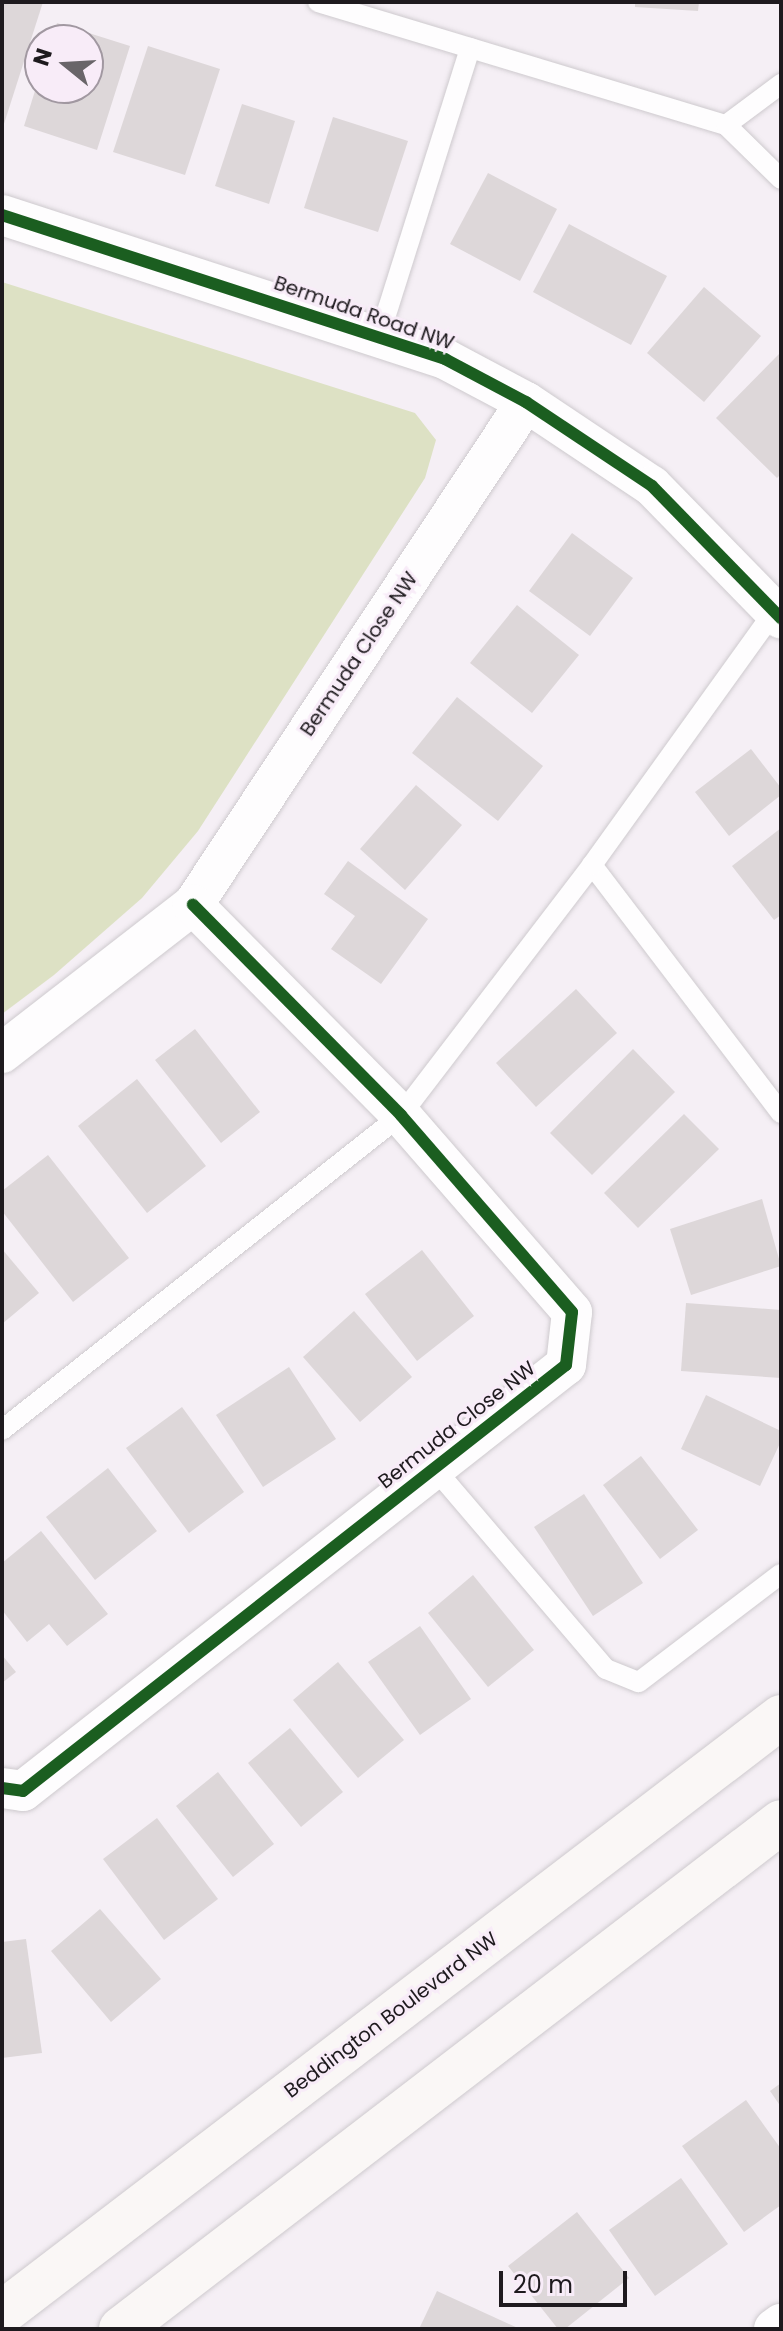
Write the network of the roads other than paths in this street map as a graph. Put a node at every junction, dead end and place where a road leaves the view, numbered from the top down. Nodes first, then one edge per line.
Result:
1 (318, 2) edge
2 (470, 48) junction
3 (781, 84) edge
4 (726, 125) junction
5 (781, 179) edge
6 (2, 215) edge
7 (379, 337) junction
8 (526, 402) junction
9 (778, 614) edge
10 (592, 865) junction
11 (193, 905) junction
12 (2, 1053) edge
13 (781, 1113) edge
14 (401, 1115) junction
15 (2, 1430) edge
16 (435, 1469) junction
17 (781, 1574) edge
18 (781, 1717) edge
19 (2, 1788) edge
20 (781, 1822) edge
21 (2, 2313) edge
22 (781, 2324) edge
23 (121, 2329) edge
24 (774, 2329) edge

1 - 2 lane
2 - 4 lane
2 - 7 lane
3 - 4 lane
4 - 5 lane
6 - 7 street, Bermuda Road NW
7 - 8 street, Bermuda Road NW
8 - 9 street, Bermuda Road NW
8 - 11 street, Bermuda Close NW
9 - 10 lane
10 - 13 lane
10 - 14 lane
11 - 12 street, Bermuda Close NW
11 - 14 street, Bermuda Close NW
14 - 15 lane
14 - 16 street, Bermuda Close NW
16 - 17 lane
16 - 19 street, Bermuda Close NW
18 - 21 main road, Beddington Boulevard NW
20 - 23 main road
22 - 24 street

